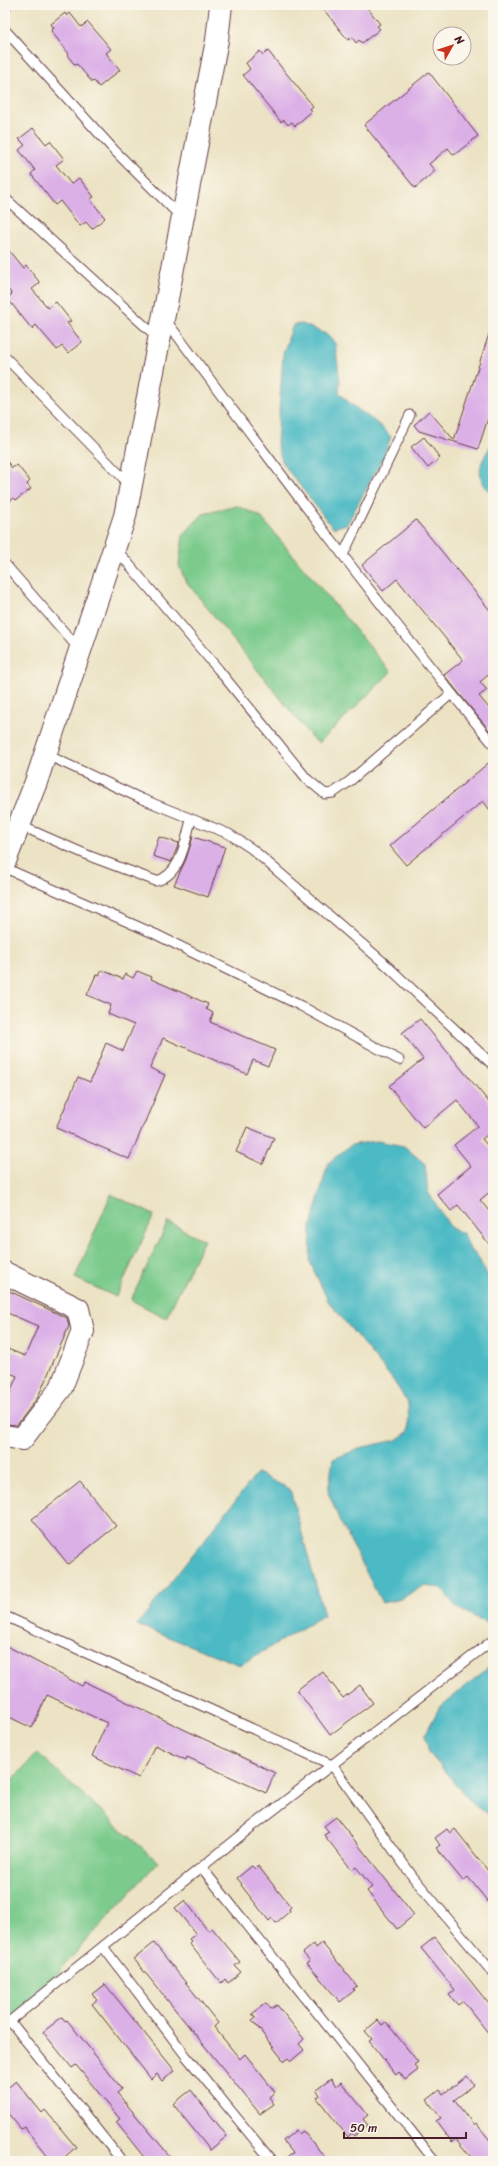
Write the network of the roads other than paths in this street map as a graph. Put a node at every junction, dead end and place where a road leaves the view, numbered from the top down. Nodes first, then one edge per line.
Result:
1 (6, 5) edge
2 (221, 5) edge
3 (5, 10) edge
4 (5, 30) edge
5 (5, 198) edge
6 (182, 218) junction
7 (163, 317) junction
8 (159, 339) junction
9 (5, 357) edge
10 (410, 415) dead end
11 (130, 485) junction
12 (114, 547) junction
13 (343, 555) junction
14 (5, 564) edge
15 (80, 650) junction
16 (451, 694) junction
17 (493, 744) edge
18 (45, 754) junction
19 (191, 820) junction
20 (19, 824) junction
21 (5, 861) edge
22 (5, 868) edge
23 (399, 1060) dead end
24 (493, 1065) edge
25 (5, 1273) edge
26 (5, 1436) edge
27 (5, 1616) edge
28 (493, 1640) edge
29 (332, 1765) junction
30 (202, 1868) junction
31 (104, 1948) junction
32 (493, 1973) edge
33 (8, 2023) edge
34 (122, 2161) edge
35 (272, 2161) edge
36 (435, 2161) edge

1 - 3 lane
2 - 6 street
4 - 6 lane
5 - 8 lane
6 - 7 street
7 - 8 street
7 - 13 lane
8 - 11 street
9 - 11 lane
10 - 13 lane
11 - 12 street
12 - 15 street
12 - 16 lane
13 - 16 lane
14 - 15 lane
15 - 18 street
16 - 17 lane
18 - 19 lane
18 - 20 street
19 - 20 lane
19 - 24 lane
20 - 21 street
22 - 23 lane
25 - 26 street
27 - 29 lane
28 - 29 lane
29 - 30 lane
29 - 32 lane
30 - 31 lane
30 - 36 lane
31 - 33 lane
31 - 35 lane
33 - 34 lane

